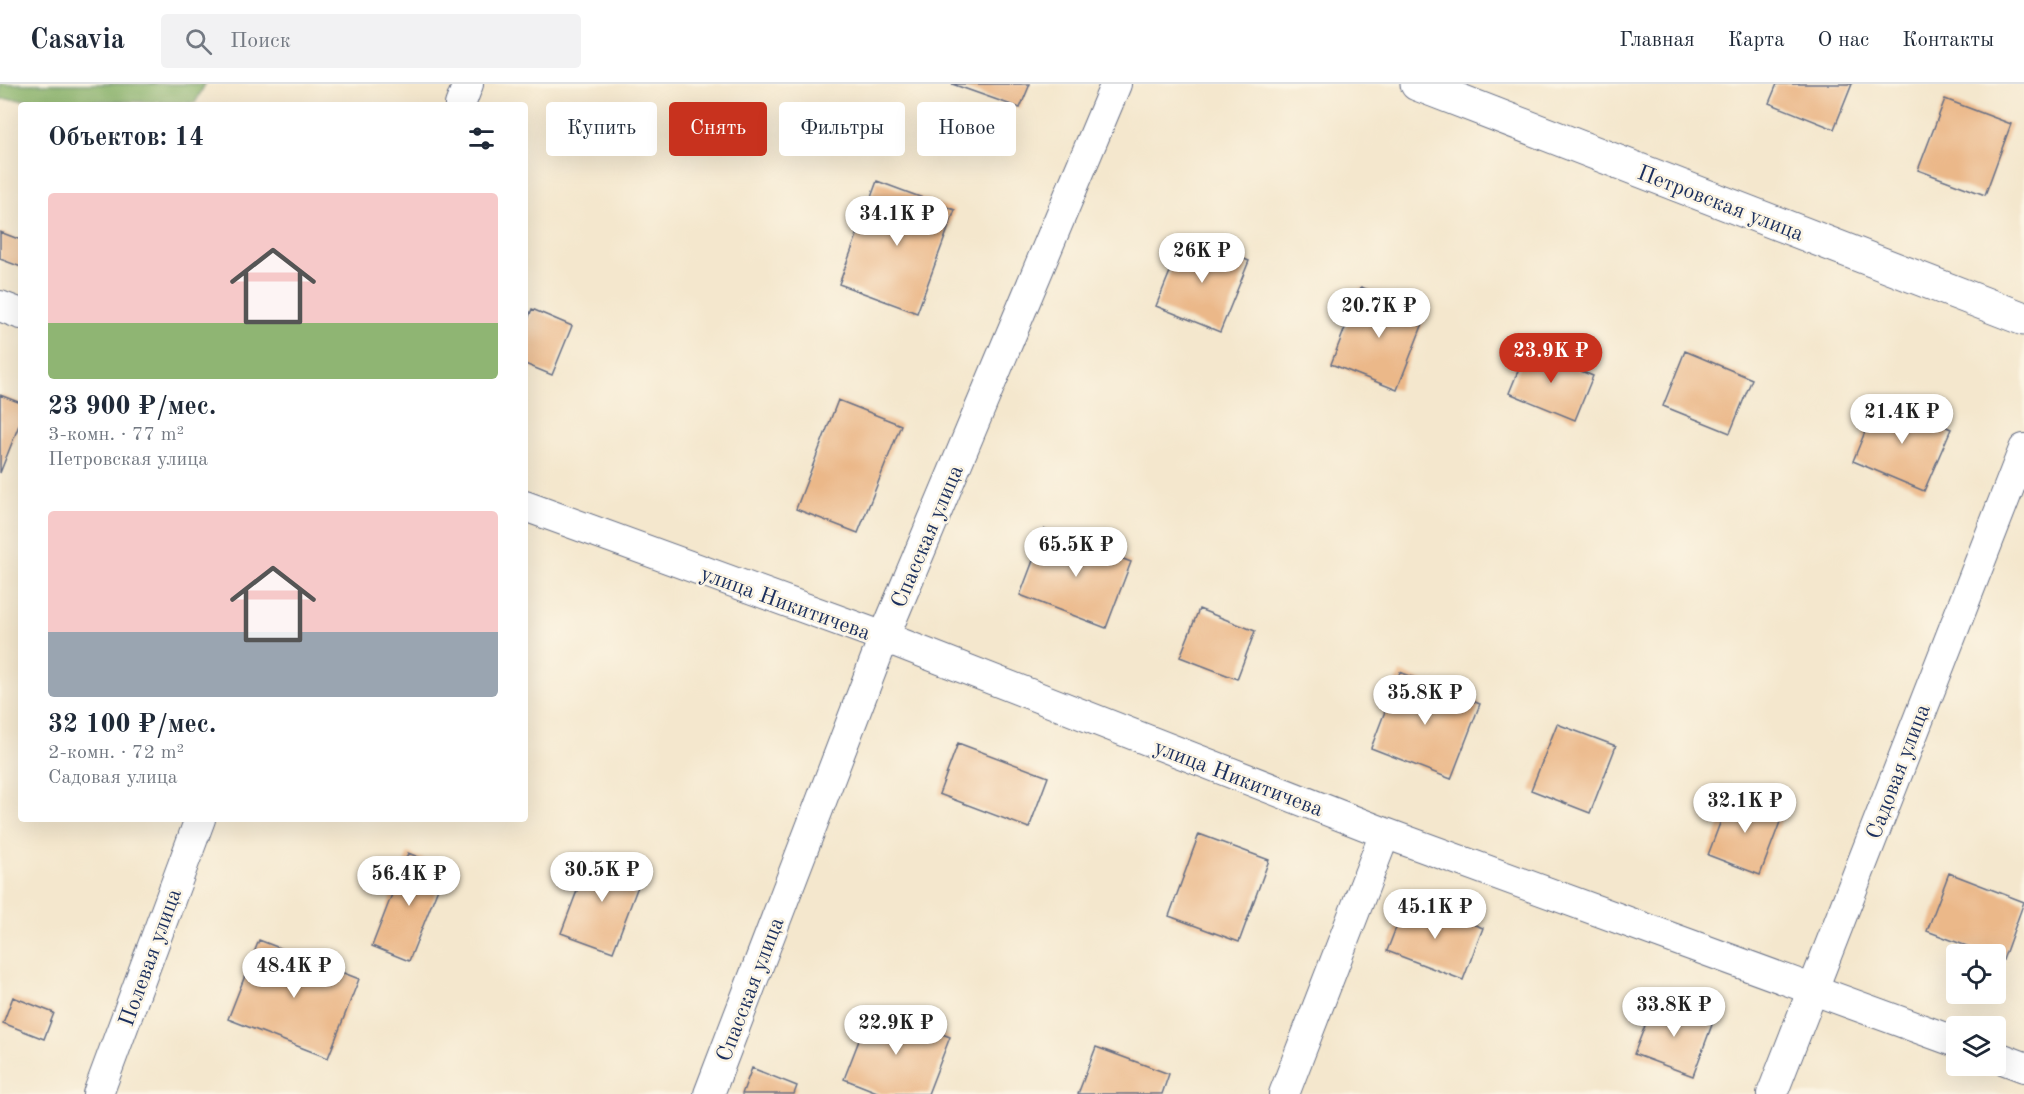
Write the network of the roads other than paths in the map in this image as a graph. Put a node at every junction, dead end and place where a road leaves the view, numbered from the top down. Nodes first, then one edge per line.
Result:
1 (468, 84) edge
2 (1116, 84) edge
3 (1417, 84) edge
4 (461, 102) edge
5 (0, 306) edge
6 (18, 313) edge
7 (2024, 319) edge
8 (2024, 449) edge
9 (528, 507) edge
10 (884, 637) junction
11 (200, 822) edge
12 (1384, 833) junction
13 (1811, 990) junction
14 (1946, 1038) edge
15 (2006, 1060) edge
16 (2024, 1067) edge
17 (98, 1094) edge
18 (709, 1094) edge
19 (1284, 1094) edge
20 (1772, 1094) edge

1 - 4 street
2 - 10 street, Спасская улица
3 - 7 street, Петровская улица
5 - 6 street
8 - 13 street, Садовая улица
9 - 10 street, улица Никитичева
10 - 12 street, улица Никитичева
10 - 18 street, Спасская улица
11 - 17 street, Полевая улица
12 - 13 street, улица Никитичева
12 - 19 street
13 - 14 street, улица Никитичева
13 - 20 street, Садовая улица
15 - 16 street

